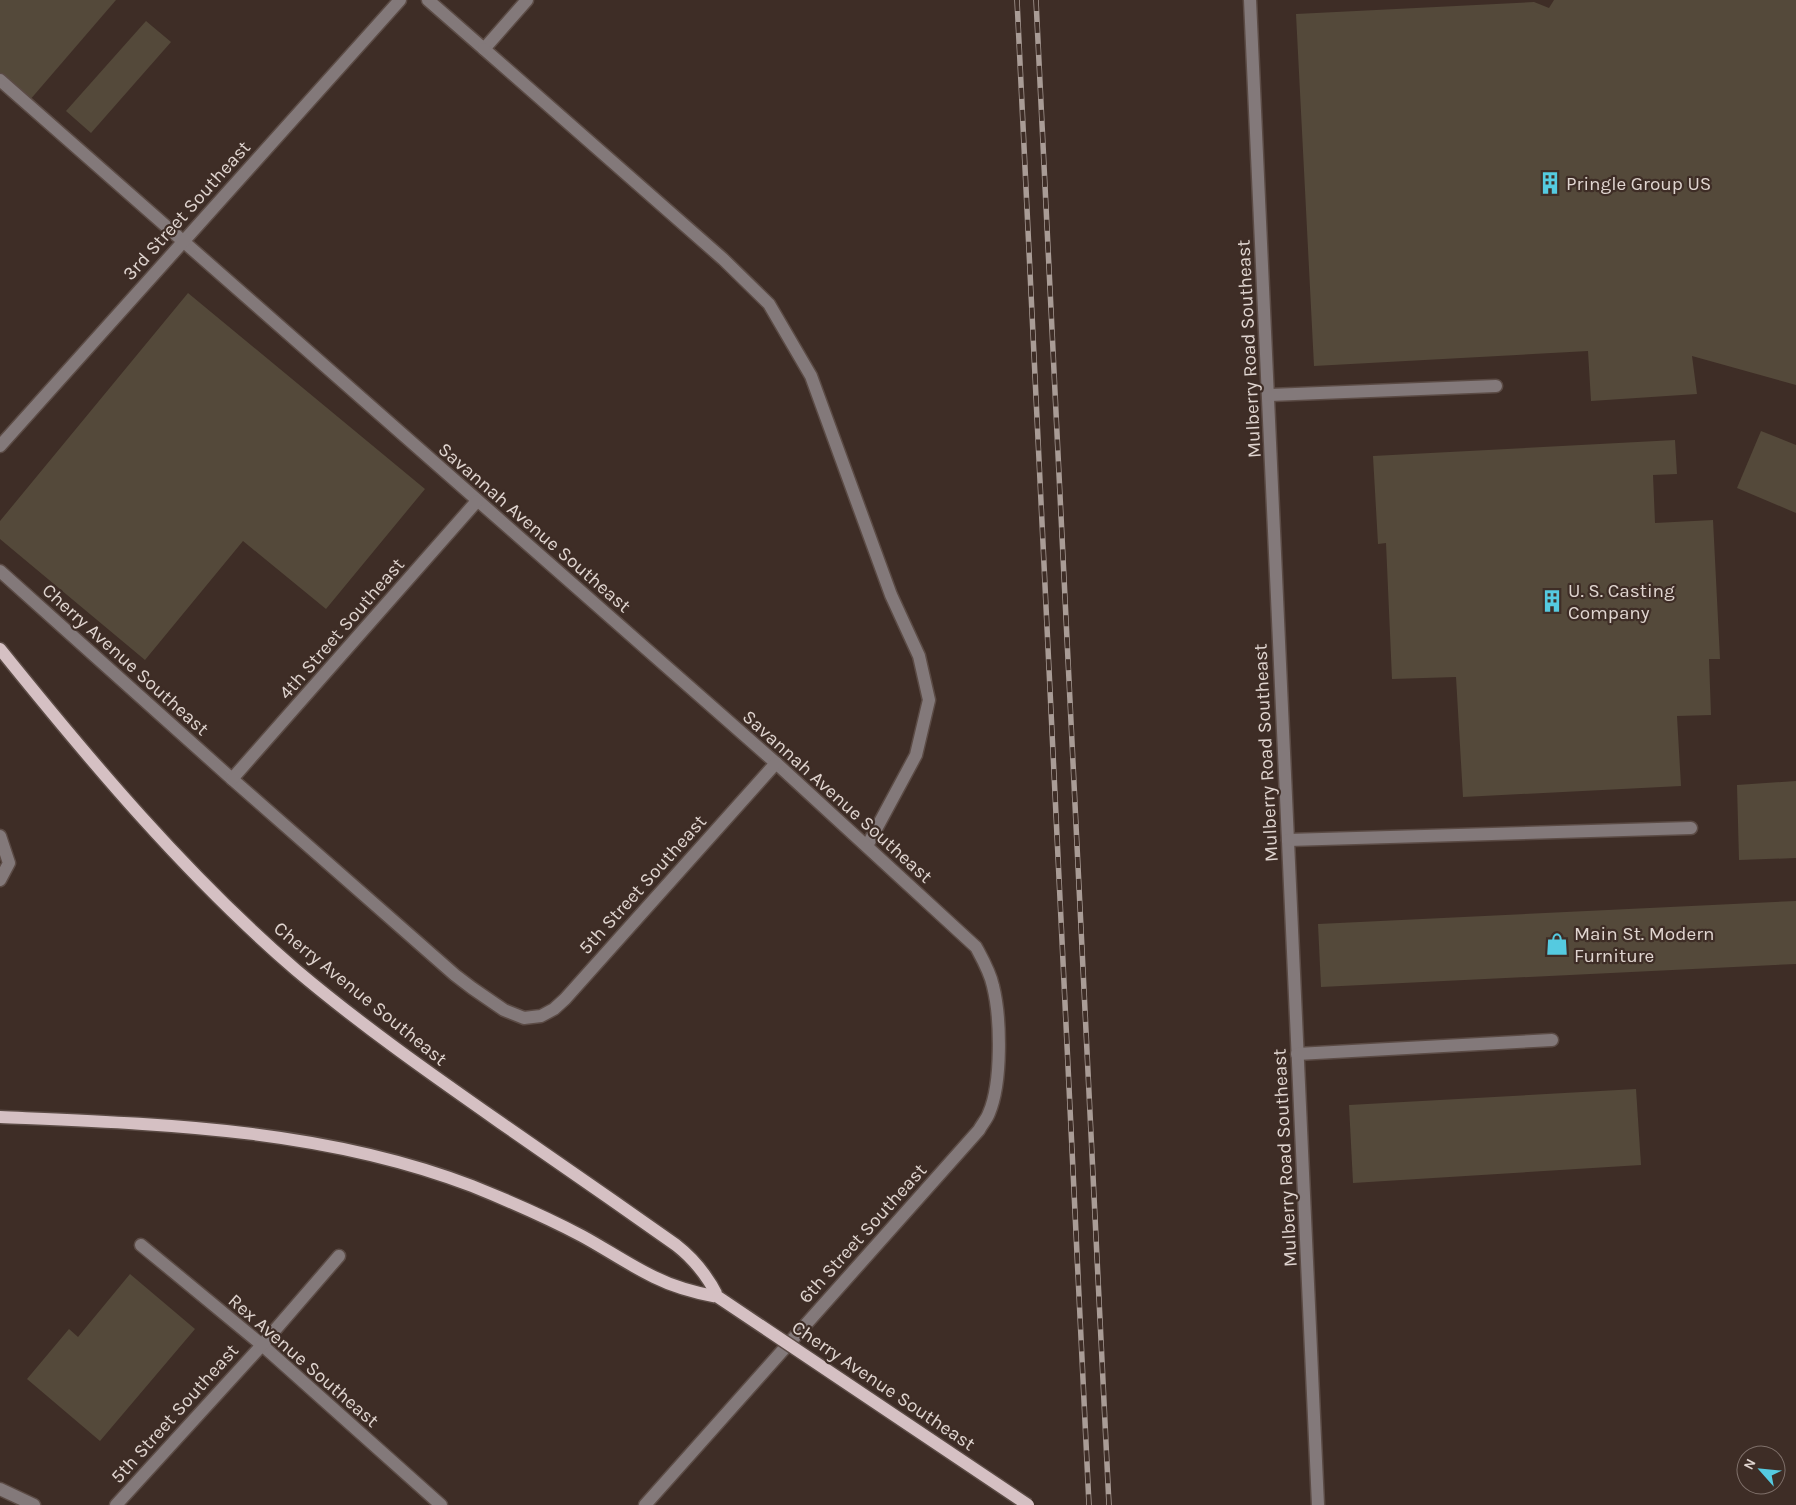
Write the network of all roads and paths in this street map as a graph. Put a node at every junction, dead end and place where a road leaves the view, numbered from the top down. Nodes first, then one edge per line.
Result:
1 (400, 0) edge
2 (428, 0) edge
3 (527, 0) edge
4 (1250, 0) edge
5 (484, 49) junction
6 (0, 80) edge
7 (184, 241) junction
8 (1496, 386) dead end
9 (1269, 395) junction
10 (0, 446) edge
11 (478, 501) junction
12 (0, 571) edge
13 (0, 649) edge
14 (776, 763) junction
15 (232, 779) junction
16 (1691, 828) dead end
17 (0, 836) edge
18 (1288, 840) junction
19 (867, 846) junction
20 (0, 880) edge
21 (528, 1018) joint
22 (998, 1031) joint
23 (1552, 1040) dead end
24 (1297, 1054) junction
25 (0, 1117) edge
26 (141, 1245) dead end
27 (339, 1256) dead end
28 (718, 1297) junction
29 (262, 1346) junction
30 (0, 1489) edge
31 (34, 1505) edge
32 (116, 1505) edge
33 (441, 1505) edge
34 (644, 1505) edge
35 (1028, 1505) edge
36 (1318, 1505) edge

1 - 7 street, 3rd Street Southeast
2 - 5 street
3 - 5 street
4 - 9 street, Mulberry Road Southeast
5 - 19 street
6 - 7 street, Savannah Avenue Southeast
7 - 10 street, 3rd Street Southeast
7 - 11 street, Savannah Avenue Southeast
8 - 9 street
9 - 18 street, Mulberry Road Southeast
11 - 14 street, Savannah Avenue Southeast
11 - 15 street, 4th Street Southeast
12 - 15 street, Cherry Avenue Southeast
13 - 28 main road, Cherry Avenue Southeast
14 - 19 street, Savannah Avenue Southeast
14 - 21 street, 5th Street Southeast
15 - 21 street, Cherry Avenue Southeast
16 - 18 street
17 - 20 street
18 - 24 street, Mulberry Road Southeast
19 - 22 street, Savannah Avenue Southeast
22 - 34 street, 6th Street Southeast
23 - 24 street
24 - 36 street, Mulberry Road Southeast
25 - 28 main road, Cherry Avenue Southeast
26 - 29 street, Rex Avenue Southeast
27 - 29 street, 5th Street Southeast
28 - 35 main road, Cherry Avenue Southeast, bridge
29 - 32 street, 5th Street Southeast
29 - 33 street, Rex Avenue Southeast
30 - 31 street

